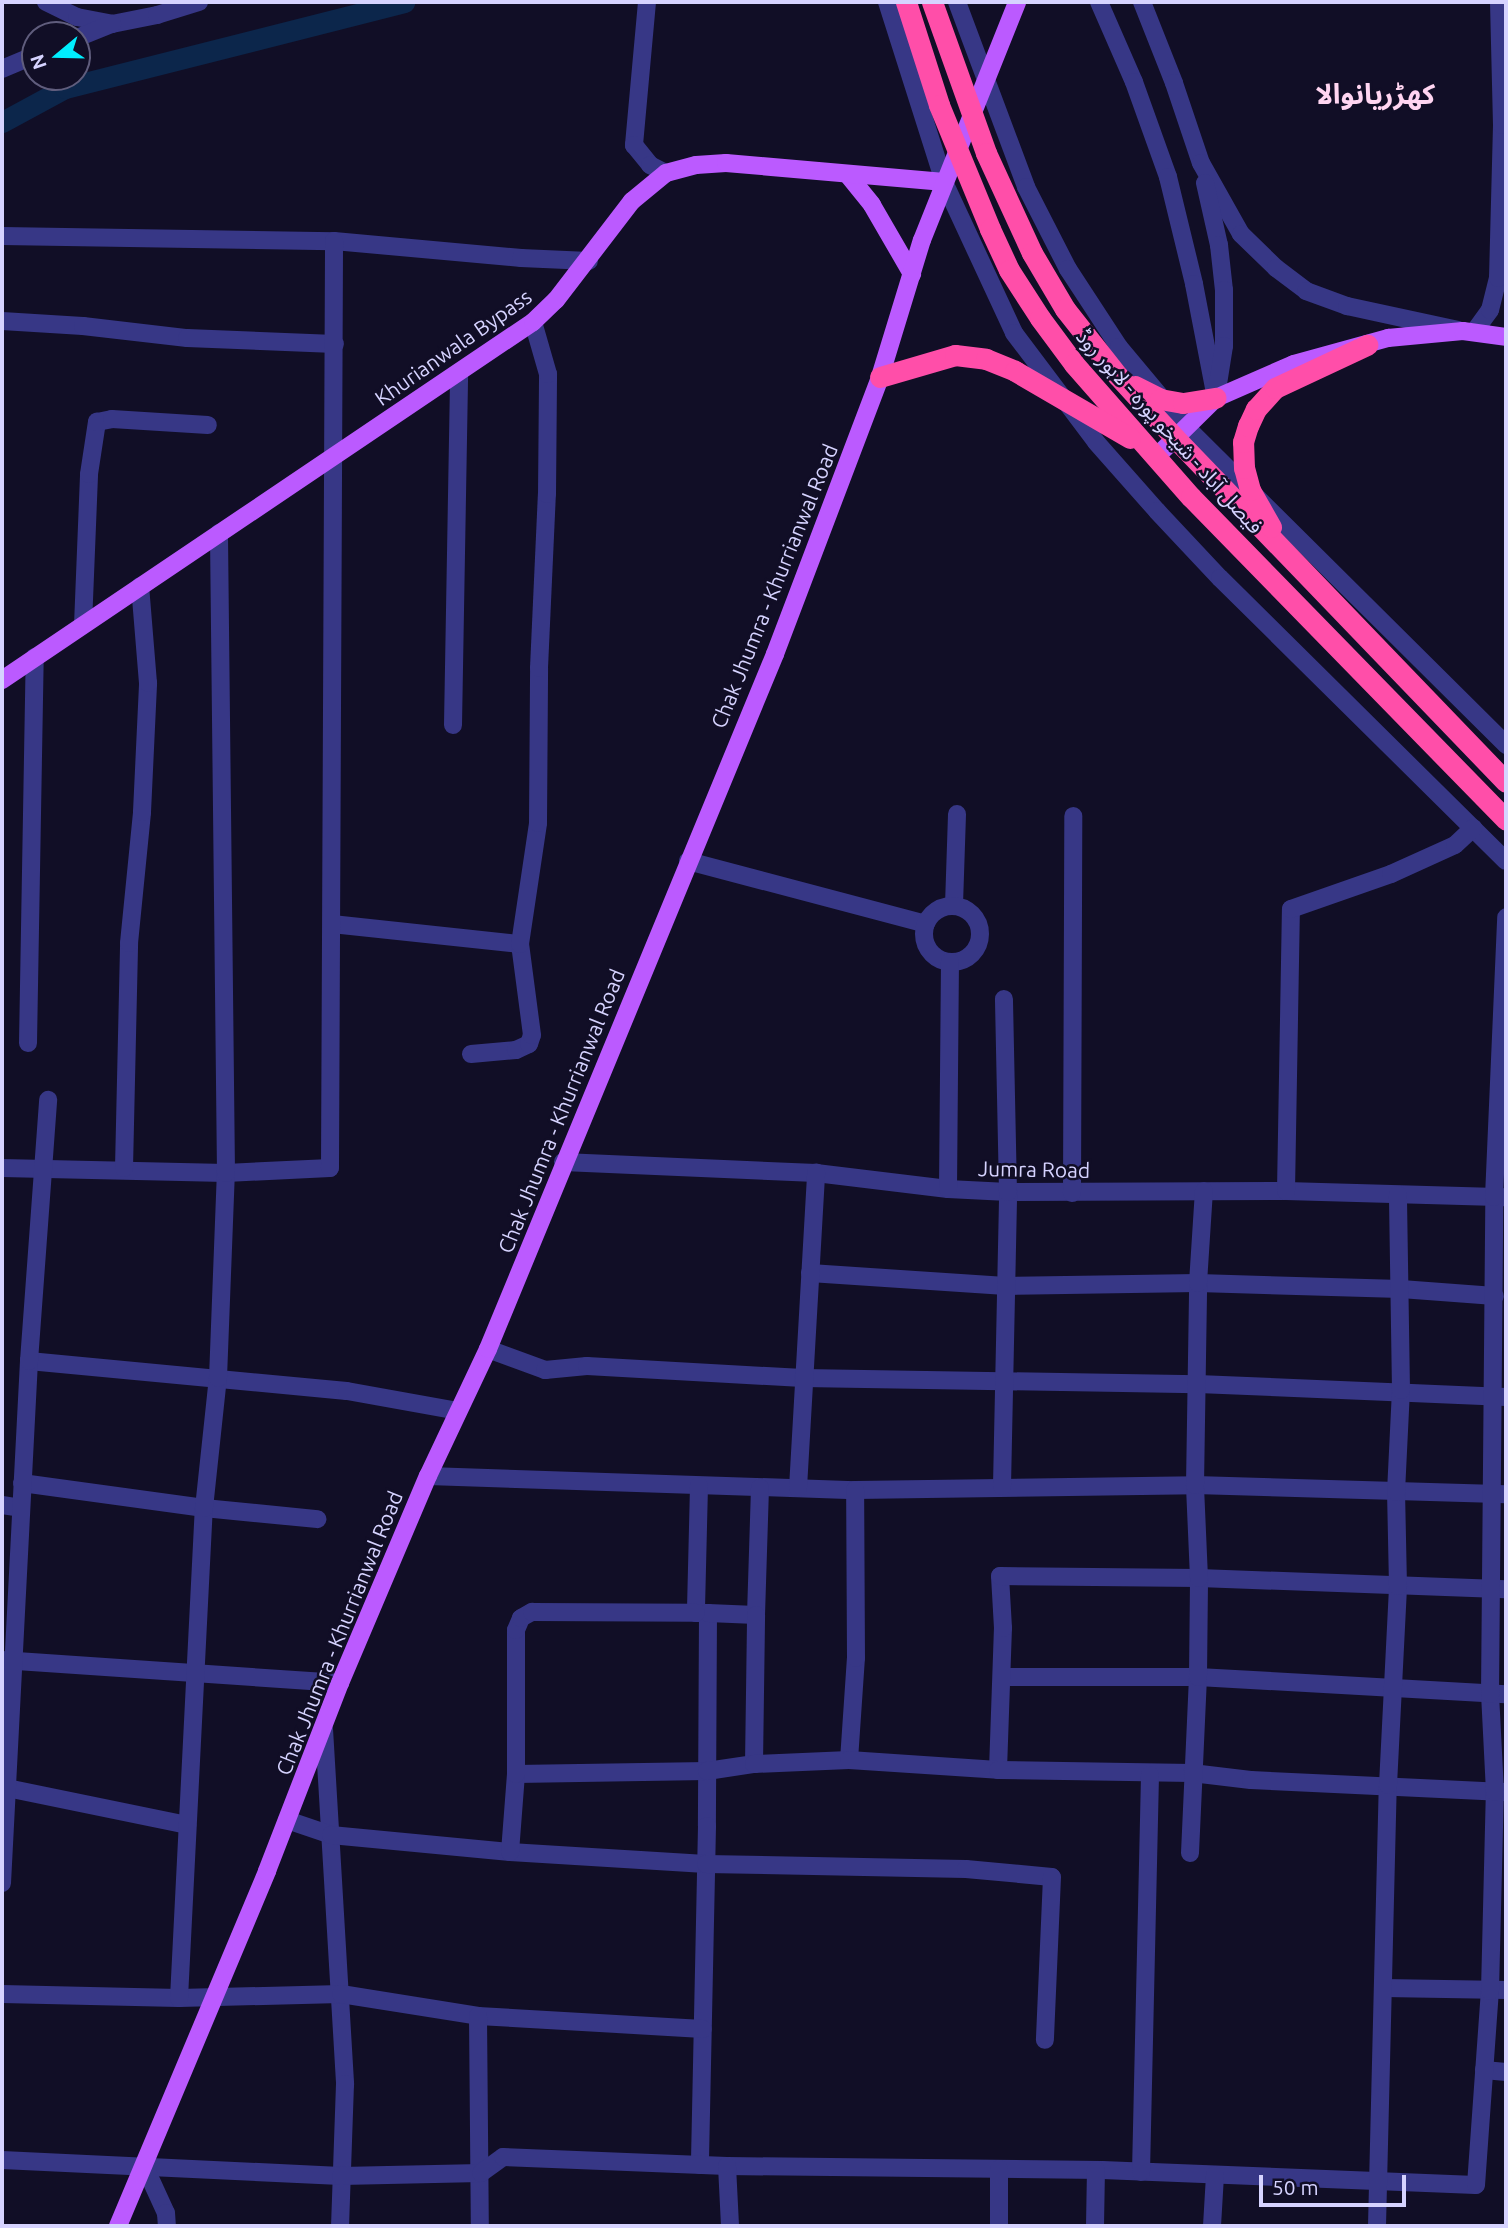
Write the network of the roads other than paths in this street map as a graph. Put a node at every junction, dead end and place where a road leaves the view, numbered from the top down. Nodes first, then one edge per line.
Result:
1 (46, 2) edge
2 (199, 2) edge
3 (647, 2) edge
4 (887, 2) edge
5 (906, 2) edge
6 (932, 2) edge
7 (957, 2) edge
8 (1017, 2) edge
9 (1099, 2) edge
10 (1142, 2) edge
11 (1499, 2) edge
12 (81, 9) edge
13 (112, 24) junction
14 (91, 32) edge
15 (21, 61) edge
16 (2, 69) edge
17 (985, 78) junction
18 (971, 116) junction
19 (958, 152) junction
20 (1201, 163) junction
21 (666, 173) junction
22 (848, 175) junction
23 (944, 182) junction
24 (2, 236) edge
25 (334, 241) junction
26 (589, 261) junction
27 (912, 274) junction
28 (2, 321) edge
29 (533, 321) junction
30 (1469, 331) junction
31 (1506, 337) edge
32 (335, 344) junction
33 (1367, 345) junction
34 (459, 372) junction
35 (1118, 376) junction
36 (880, 377) junction
37 (1216, 398) junction
38 (1160, 399) junction
39 (1068, 403) junction
40 (208, 425) dead end
41 (1180, 432) junction
42 (1151, 452) junction
43 (335, 456) junction
44 (1253, 496) junction
45 (219, 533) junction
46 (1315, 585) junction
47 (140, 586) junction
48 (83, 625) junction
49 (35, 657) junction
50 (2, 680) edge
51 (453, 725) dead end
52 (1506, 746) edge
53 (1506, 782) edge
54 (957, 814) dead end
55 (1073, 816) dead end
56 (1506, 820) edge
57 (1473, 828) junction
58 (688, 861) junction
59 (1506, 861) edge
60 (954, 905) junction
61 (1506, 917) edge
62 (332, 924) junction
63 (926, 924) junction
64 (520, 944) junction
65 (950, 962) junction
66 (1004, 999) dead end
67 (28, 1044) dead end
68 (471, 1054) dead end
69 (48, 1100) dead end
70 (563, 1162) junction
71 (2, 1168) edge
72 (124, 1168) junction
73 (44, 1170) junction
74 (226, 1172) junction
75 (816, 1173) junction
76 (948, 1189) junction
77 (1204, 1191) junction
78 (1286, 1191) junction
79 (1008, 1192) junction
80 (1072, 1193) junction
81 (1398, 1195) junction
82 (1500, 1197) edge
83 (810, 1273) junction
84 (1198, 1283) junction
85 (1006, 1286) junction
86 (1401, 1289) junction
87 (1496, 1296) junction
88 (488, 1349) junction
89 (29, 1361) junction
90 (218, 1378) junction
91 (803, 1378) junction
92 (1004, 1381) junction
93 (1198, 1384) junction
94 (1401, 1391) junction
95 (1501, 1397) edge
96 (458, 1410) junction
97 (428, 1476) junction
98 (22, 1483) junction
99 (1195, 1485) junction
100 (699, 1486) junction
101 (1002, 1486) junction
102 (760, 1488) junction
103 (798, 1488) junction
104 (855, 1490) junction
105 (1396, 1492) junction
106 (1499, 1494) edge
107 (2, 1505) edge
108 (21, 1508) junction
109 (204, 1508) junction
110 (317, 1519) dead end
111 (1199, 1578) junction
112 (1398, 1586) junction
113 (1500, 1589) edge
114 (702, 1613) junction
115 (756, 1615) junction
116 (8, 1661) edge
117 (194, 1671) junction
118 (1198, 1676) junction
119 (1002, 1677) junction
120 (340, 1683) junction
121 (1393, 1689) junction
122 (1498, 1694) edge
123 (324, 1729) junction
124 (849, 1760) junction
125 (754, 1764) junction
126 (998, 1770) junction
127 (707, 1771) junction
128 (1192, 1773) junction
129 (516, 1774) junction
130 (1150, 1775) junction
131 (1388, 1785) junction
132 (7, 1788) junction
133 (1500, 1792) edge
134 (288, 1820) junction
135 (187, 1825) junction
136 (331, 1835) junction
137 (510, 1852) junction
138 (1190, 1853) dead end
139 (706, 1864) junction
140 (2, 1883) edge
141 (1384, 1988) junction
142 (1498, 1991) edge
143 (2, 1994) edge
144 (341, 1994) junction
145 (213, 1997) junction
146 (179, 1998) junction
147 (478, 2015) junction
148 (703, 2029) junction
149 (1045, 2040) dead end
150 (1484, 2070) junction
151 (1506, 2072) edge
152 (2, 2160) edge
153 (144, 2165) junction
154 (700, 2165) junction
155 (727, 2166) junction
156 (999, 2169) junction
157 (1096, 2171) junction
158 (1141, 2172) junction
159 (481, 2173) junction
160 (1215, 2175) junction
161 (341, 2176) junction
162 (1378, 2182) junction
163 (118, 2226) edge
164 (167, 2226) edge
165 (340, 2226) edge
166 (480, 2226) edge
167 (730, 2226) edge
168 (999, 2226) edge
169 (1095, 2226) edge
170 (1212, 2226) edge
171 (1377, 2226) edge

1 - 12 street
2 - 13 street
3 - 21 street
4 - 23 street
5 - 19 highway, فیصل آباد - شیخو پورہ - لاہور روڈ
6 - 18 highway, فیصل آباد - شیخو پورہ - لاہور روڈ
7 - 17 street
8 - 17 main road, Chak Jhumra - Khurrianwal Road
9 - 37 street
10 - 20 street
11 - 30 street
12 - 13 street
13 - 14 street
15 - 16 street
17 - 18 main road, Chak Jhumra - Khurrianwal Road
17 - 38 street
18 - 19 main road, Chak Jhumra - Khurrianwal Road
18 - 35 highway, فیصل آباد - شیخو پورہ - لاہور روڈ
19 - 23 main road, Chak Jhumra - Khurrianwal Road
19 - 42 highway, فیصل آباد - شیخو پورہ - لاہور روڈ
20 - 30 street
20 - 37 street
21 - 22 main road, Khurianwala Bypass
21 - 26 main road, Khurianwala Bypass
22 - 23 main road, Khurianwala Bypass
22 - 27 main road
23 - 27 main road, Chak Jhumra - Khurrianwal Road
23 - 39 street
24 - 25 street
25 - 26 street
25 - 32 street
26 - 29 main road, Khurianwala Bypass
27 - 36 main road, Chak Jhumra - Khurrianwal Road
28 - 32 street
29 - 34 main road, Khurianwala Bypass
29 - 64 street
30 - 31 main road
30 - 33 main road
32 - 43 street
33 - 37 main road
33 - 44 highway
34 - 43 main road, Khurianwala Bypass
34 - 51 street
35 - 38 highway
35 - 41 highway, فیصل آباد - شیخو پورہ - لاہور روڈ
36 - 39 highway
36 - 58 main road, Chak Jhumra - Khurrianwal Road
37 - 38 highway
37 - 41 main road
38 - 41 street
39 - 42 highway
39 - 57 street
40 - 48 street
41 - 42 main road
41 - 44 street
41 - 46 highway, فیصل آباد - شیخو پورہ - لاہور روڈ
42 - 56 highway, فیصل آباد - شیخو پورہ - لاہور روڈ
43 - 45 main road, Khurianwala Bypass
43 - 62 street
44 - 46 highway
44 - 52 street
45 - 47 main road, Khurianwala Bypass
45 - 74 street
46 - 53 highway, فیصل آباد - شیخو پورہ - لاہور روڈ
47 - 48 main road, Khurianwala Bypass
47 - 72 street
48 - 49 main road, Khurianwala Bypass
49 - 50 main road, Khurianwala Bypass
49 - 67 street
54 - 60 street
55 - 80 street
57 - 59 street
57 - 78 street
58 - 63 street
58 - 70 main road, Chak Jhumra - Khurrianwal Road
60 - 63 street
60 - 65 street
61 - 82 street
62 - 64 street
62 - 74 street
63 - 65 street
64 - 68 street
65 - 76 street
66 - 79 street
69 - 73 street
70 - 75 street, Jumra Road
70 - 88 main road, Chak Jhumra - Khurrianwal Road
71 - 73 street
72 - 73 street
72 - 74 street
73 - 89 street
74 - 90 street
75 - 76 street, Jumra Road
75 - 83 street
76 - 79 street, Jumra Road
77 - 78 street, Jumra Road
77 - 80 street, Jumra Road
77 - 84 street
78 - 81 street, Jumra Road
79 - 80 street, Jumra Road
79 - 85 street
81 - 82 street, Jumra Road
81 - 86 street
82 - 87 street
83 - 85 street
83 - 91 street
84 - 85 street
84 - 86 street
84 - 93 street
85 - 92 street
86 - 87 street
86 - 94 street
87 - 95 street
88 - 91 street
88 - 96 main road, Chak Jhumra - Khurrianwal Road
89 - 90 street
89 - 98 street
90 - 96 street
90 - 109 street
91 - 92 street
91 - 103 street
92 - 93 street
92 - 101 street
93 - 94 street
93 - 99 street
94 - 95 street
94 - 105 street
95 - 106 street
96 - 97 main road, Chak Jhumra - Khurrianwal Road
97 - 100 street
97 - 120 main road, Chak Jhumra - Khurrianwal Road
98 - 108 street
98 - 109 street
99 - 101 street
99 - 105 street
99 - 111 street
100 - 102 street
100 - 114 street
101 - 104 street
102 - 103 street
102 - 115 street
103 - 104 street
104 - 124 street
105 - 106 street
105 - 112 street
106 - 113 street
107 - 108 street
108 - 116 street
109 - 110 street
109 - 117 street
111 - 112 street
111 - 118 street
111 - 119 street
112 - 113 street
112 - 121 street
113 - 122 street
114 - 115 street
114 - 127 street
114 - 129 street
115 - 125 street
116 - 117 street
116 - 132 street
117 - 120 street
117 - 135 street
118 - 119 street
118 - 121 street
118 - 128 street
119 - 126 street
120 - 123 main road, Chak Jhumra - Khurrianwal Road
121 - 122 street
121 - 131 street
122 - 133 street
123 - 134 main road, Chak Jhumra - Khurrianwal Road
123 - 136 street
124 - 125 street
124 - 126 street
125 - 127 street
126 - 130 street
127 - 129 street
127 - 139 street
128 - 130 street
128 - 131 street
128 - 138 street
129 - 137 street
130 - 158 street
131 - 133 street
131 - 141 street
132 - 135 street
132 - 140 street
133 - 142 street
134 - 136 street
134 - 145 main road, Chak Jhumra - Khurrianwal Road
135 - 146 street
136 - 137 street
136 - 144 street
137 - 139 street
139 - 148 street
139 - 149 street
141 - 142 street
141 - 162 street
142 - 150 street
143 - 146 street
144 - 145 street
144 - 147 street
144 - 161 street
145 - 146 street
145 - 153 main road, Chak Jhumra - Khurrianwal Road
147 - 148 street
147 - 159 street
148 - 154 street
150 - 151 street
150 - 162 street
152 - 153 street
153 - 161 street
153 - 163 main road, Chak Jhumra - Khurrianwal Road
153 - 164 street
154 - 155 street
154 - 159 street
155 - 156 street
155 - 167 street
156 - 157 street
156 - 168 street
157 - 158 street
157 - 169 street
158 - 160 street
159 - 161 street
159 - 166 street
160 - 162 street
160 - 170 street
161 - 165 street
162 - 171 street

